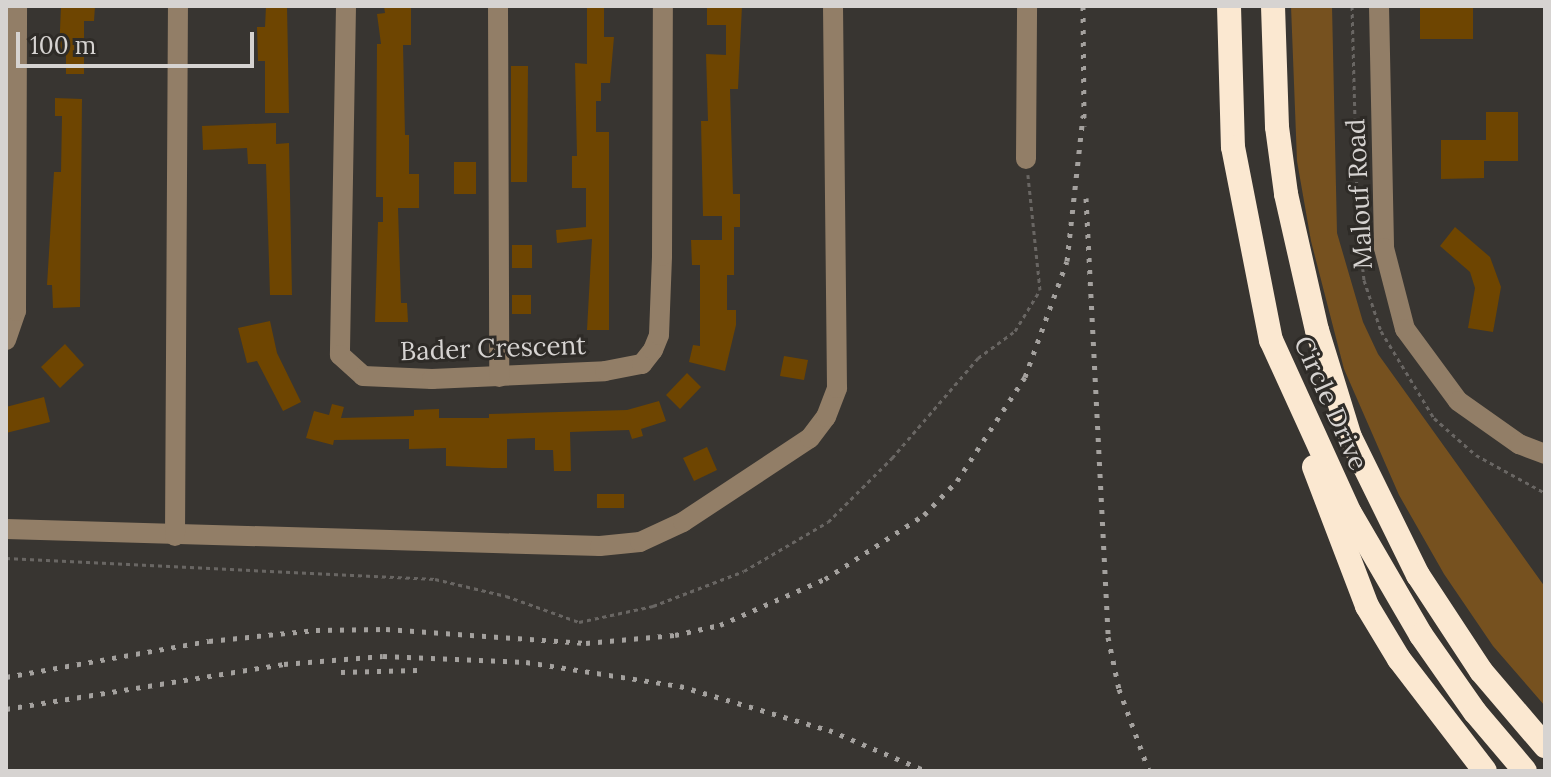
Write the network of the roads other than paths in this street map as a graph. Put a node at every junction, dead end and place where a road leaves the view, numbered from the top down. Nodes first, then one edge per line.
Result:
1 (17, 6) edge
2 (178, 6) edge
3 (346, 6) edge
4 (498, 6) edge
5 (663, 6) edge
6 (833, 6) edge
7 (1027, 6) edge
8 (1229, 6) edge
9 (1273, 6) edge
10 (1379, 6) edge
11 (1026, 159) road end
12 (6, 340) edge
13 (1271, 340) junction
14 (499, 377) junction
15 (1545, 454) edge
16 (6, 529) edge
17 (175, 536) junction
18 (1545, 746) edge
19 (1485, 771) edge
20 (1525, 771) edge

1 - 12 street
2 - 17 street
3 - 14 street, Bader Crescent
4 - 14 street
5 - 14 street, Bader Crescent
6 - 17 street
7 - 11 street
8 - 13 highway, Circle Drive
9 - 18 highway, Circle Drive
10 - 15 street, Malouf Road
13 - 19 highway
13 - 20 highway, Circle Drive
16 - 17 street

